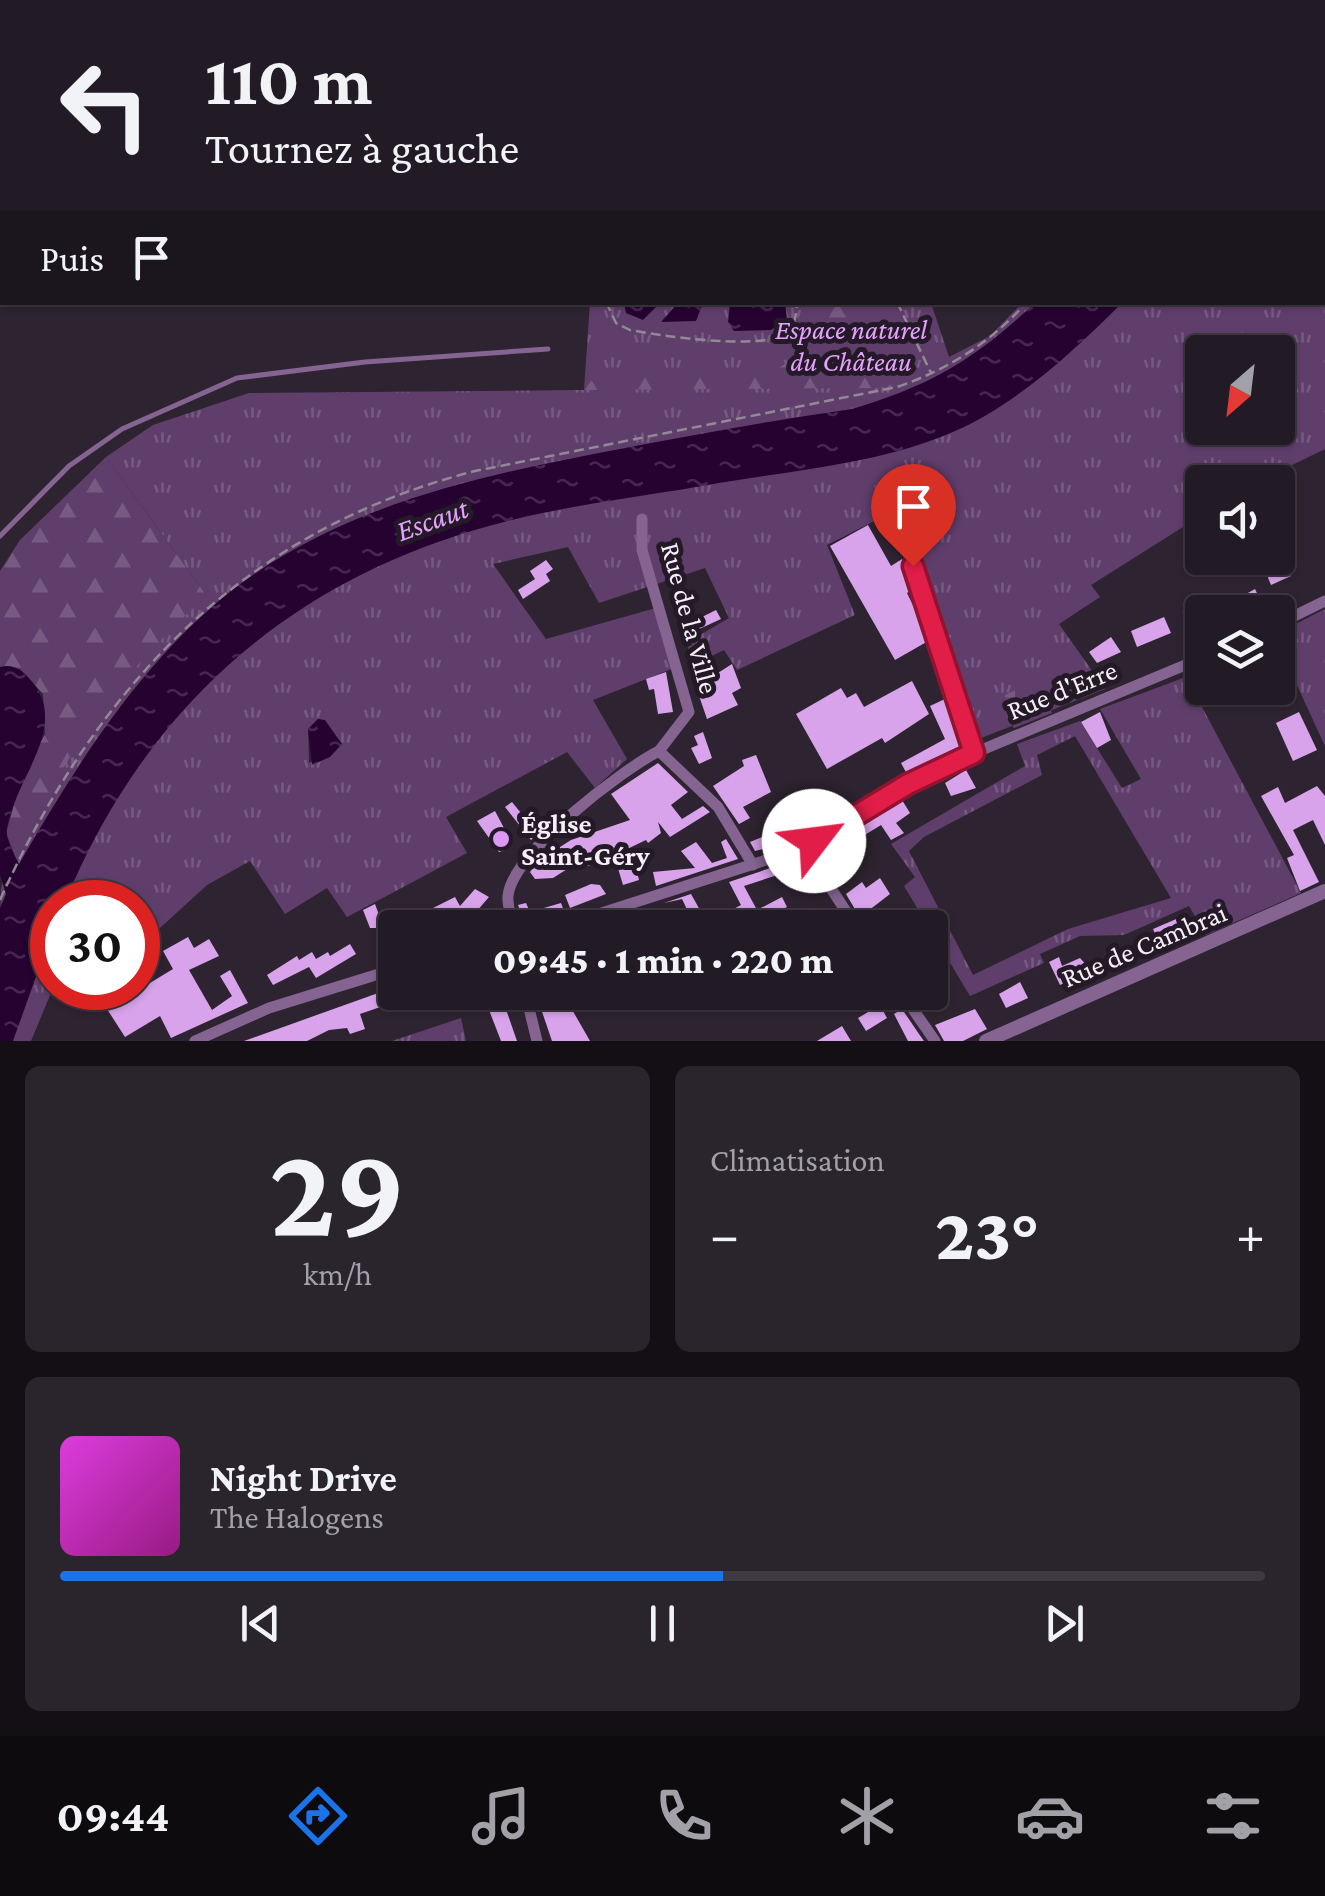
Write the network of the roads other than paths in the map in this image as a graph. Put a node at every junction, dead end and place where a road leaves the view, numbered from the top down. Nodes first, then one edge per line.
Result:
1 (548, 350) dead end
2 (642, 519) dead end
3 (0, 536) edge
4 (913, 566) dead end
5 (1325, 601) edge
6 (1295, 616) edge
7 (1185, 665) edge
8 (659, 750) junction
9 (974, 753) junction
10 (803, 846) junction
11 (753, 865) junction
12 (1324, 891) edge
13 (510, 910) edge
14 (612, 910) edge
15 (845, 910) edge
16 (378, 974) edge
17 (530, 1010) edge
18 (914, 1010) edge
19 (195, 1041) edge
20 (536, 1041) edge
21 (936, 1041) edge
22 (986, 1041) edge

1 - 3 lane
2 - 8 street, Rue de la Ville
4 - 9 lane
5 - 6 street
7 - 9 street, Rue d'Erre
8 - 11 street
8 - 13 street
9 - 10 street, Rue d'Erre
10 - 11 street, Rue d'Erre
10 - 15 street
11 - 14 street, Rue d'Erre
12 - 22 street, Rue de Cambrai
16 - 19 street
17 - 20 street
18 - 21 street

